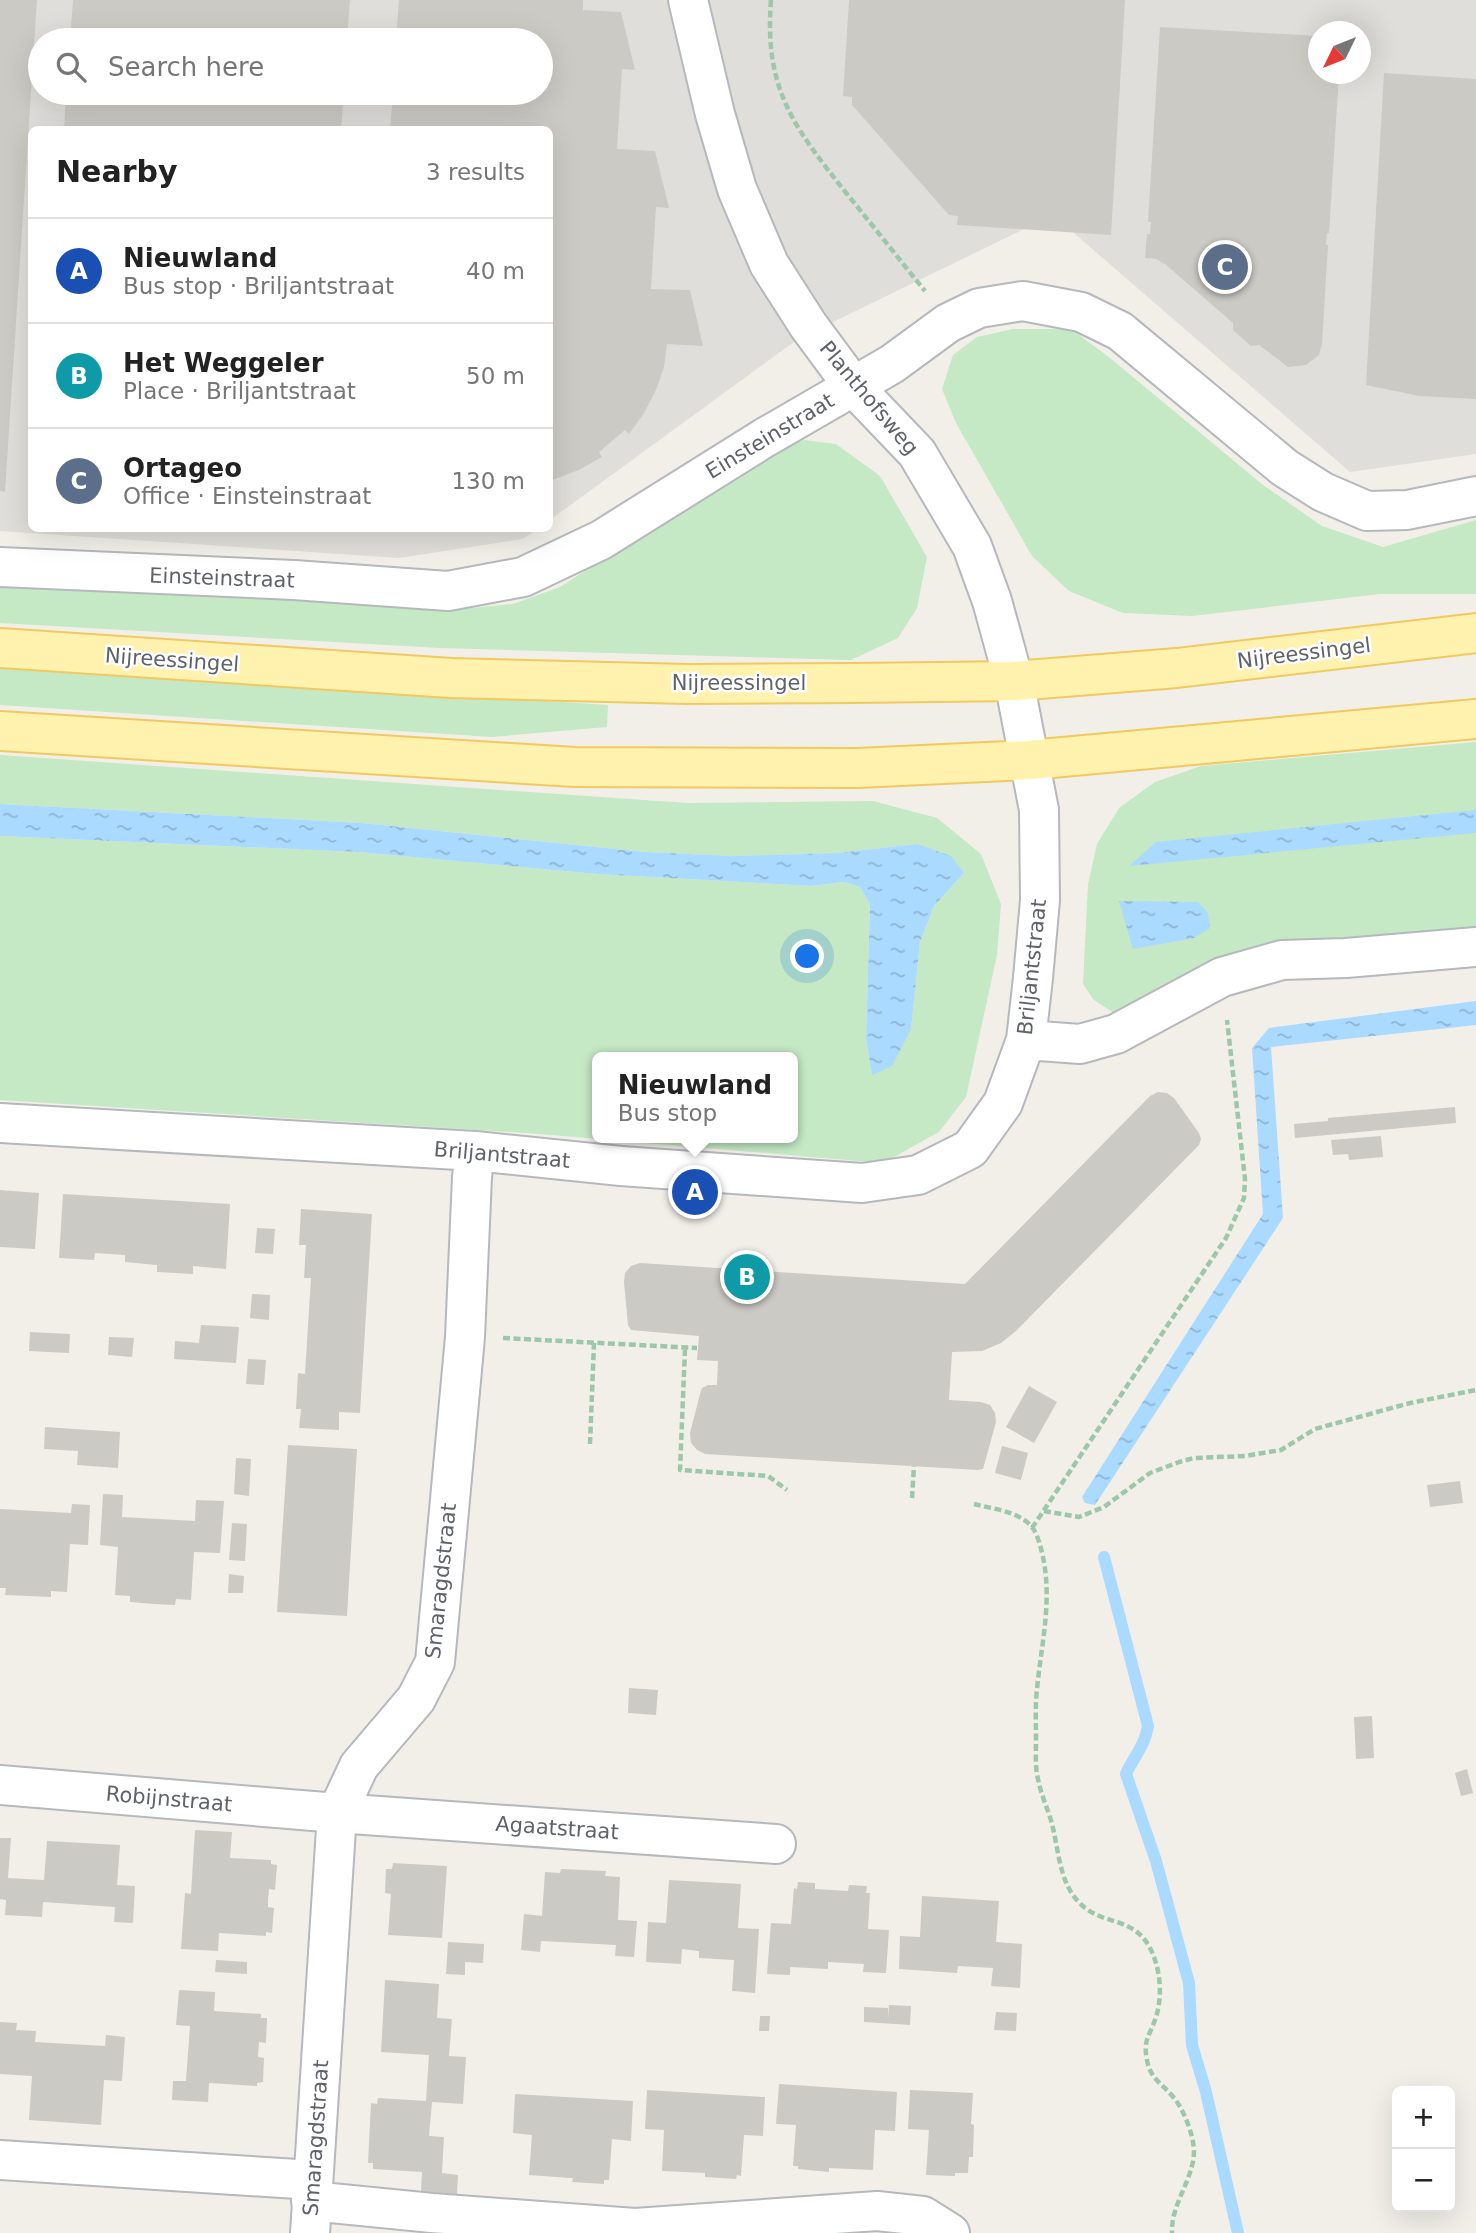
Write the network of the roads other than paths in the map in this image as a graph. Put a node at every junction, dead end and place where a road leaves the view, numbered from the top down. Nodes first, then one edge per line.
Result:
1 (688, 0) edge
2 (853, 386) junction
3 (1476, 496) edge
4 (0, 568) edge
5 (1476, 633) edge
6 (0, 648) edge
7 (1014, 681) junction
8 (1476, 719) edge
9 (0, 731) edge
10 (1030, 760) junction
11 (1476, 947) edge
12 (1026, 1040) junction
13 (0, 1123) edge
14 (475, 1151) junction
15 (0, 1785) edge
16 (337, 1813) junction
17 (776, 1844) dead end
18 (0, 2160) edge
19 (311, 2204) edge
20 (950, 2233) edge

1 - 2 street, Planthofsweg
2 - 3 street, Einsteinstraat
2 - 4 street, Einsteinstraat
2 - 7 street, Planthofsweg
5 - 7 main road, Nijreessingel
6 - 7 main road, Nijreessingel
7 - 10 street, Planthofsweg
8 - 10 main road
9 - 10 main road
10 - 12 street, Briljantstraat
11 - 12 street
12 - 14 street, Briljantstraat
13 - 14 street, Briljantstraat
14 - 16 street, Smaragdstraat
15 - 16 street, Robijnstraat
16 - 17 street, Agaatstraat
16 - 19 street, Smaragdstraat
18 - 19 street
19 - 20 street

